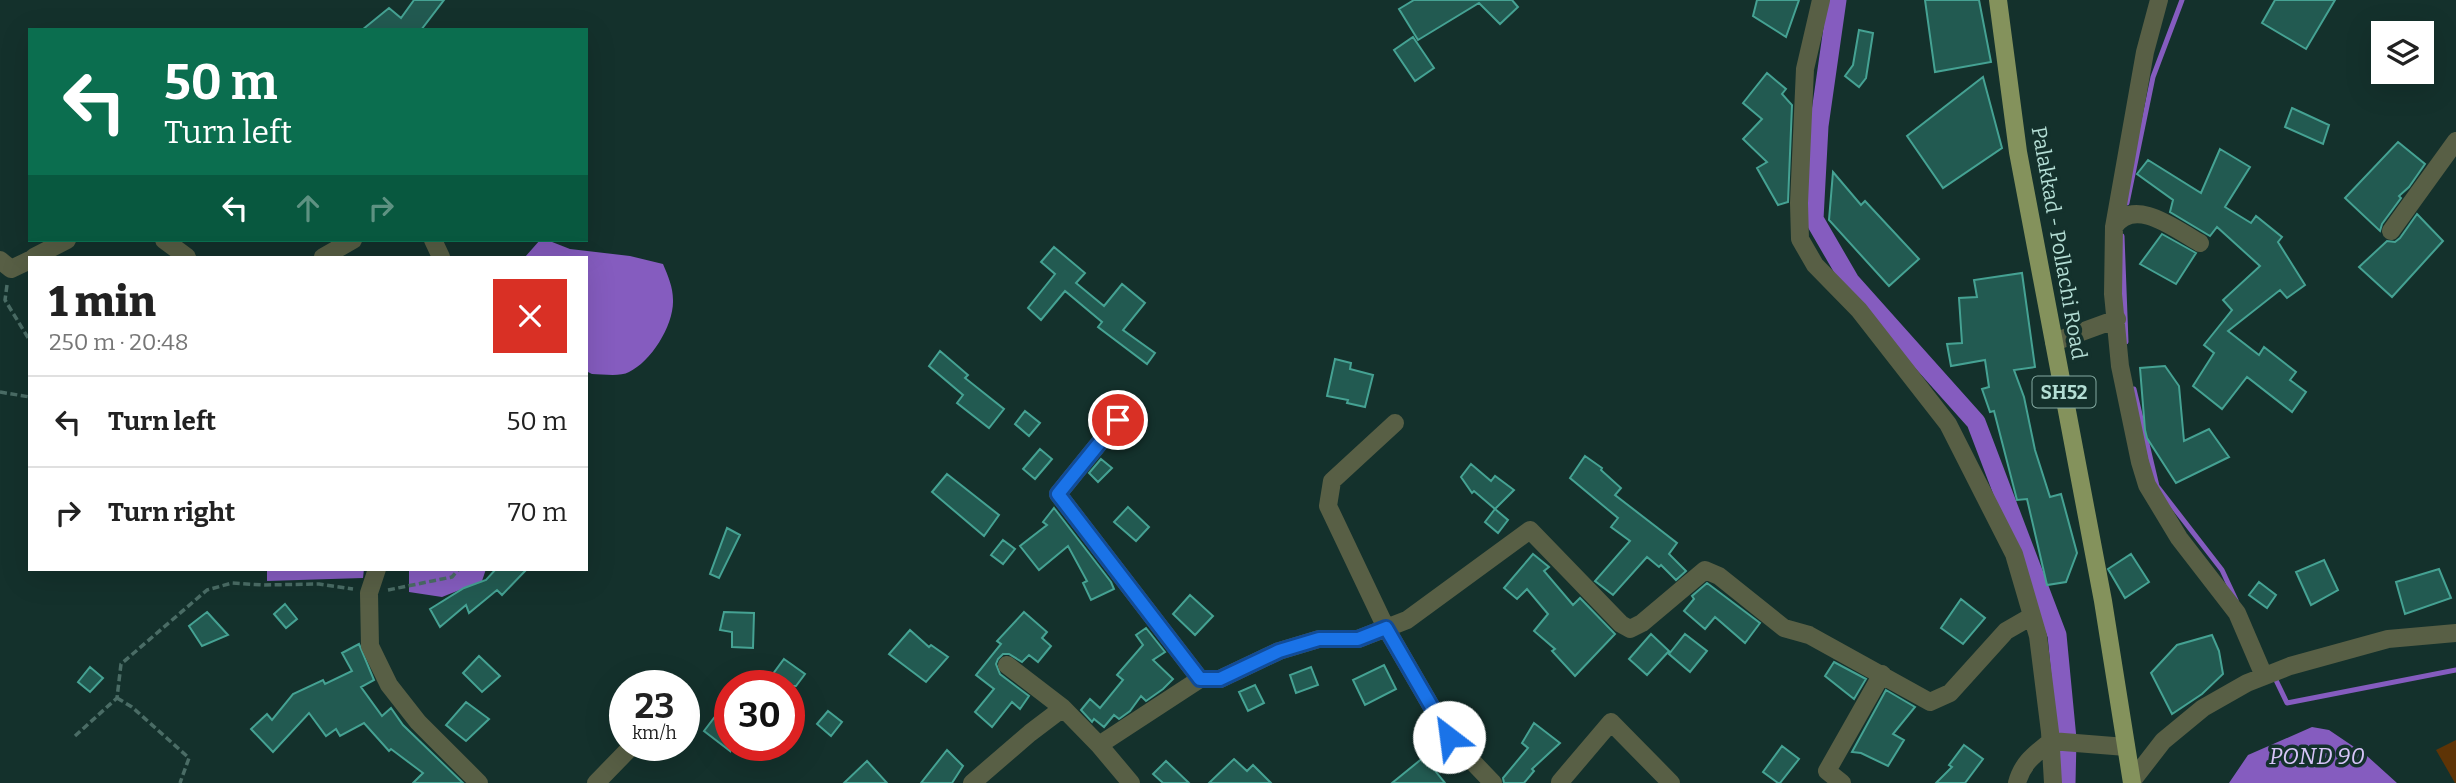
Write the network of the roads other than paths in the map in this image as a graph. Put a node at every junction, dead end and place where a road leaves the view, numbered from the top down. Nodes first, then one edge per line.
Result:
1 (1821, 0) edge
2 (1998, 0) edge
3 (2159, 0) edge
4 (2456, 141) edge
5 (2114, 227) junction
6 (2391, 231) dead end
7 (63, 242) edge
8 (167, 242) edge
9 (349, 242) edge
10 (2200, 243) dead end
11 (36, 256) edge
12 (186, 256) edge
13 (325, 256) edge
14 (28, 259) edge
15 (6, 265) edge
16 (2116, 319) junction
17 (2054, 342) junction
18 (1118, 420) dead end
19 (1395, 424) dead end
20 (376, 571) edge
21 (2032, 616) junction
22 (1386, 628) junction
23 (2456, 633) edge
24 (1007, 665) dead end
25 (1882, 674) junction
26 (2264, 676) junction
27 (1200, 679) junction
28 (1063, 708) junction
29 (2050, 741) junction
30 (1099, 745) junction
31 (2126, 747) junction
32 (1835, 757) dead end
33 (617, 761) edge
34 (1560, 782) edge
35 (2132, 782) edge
36 (479, 783) edge
37 (596, 783) edge
38 (972, 783) edge
39 (1131, 783) edge
40 (1493, 783) edge
41 (1671, 783) edge
42 (2017, 783) edge
43 (2053, 783) edge

1 - 21 street
2 - 17 main road, Palakkad - Pollachi Road / SH52
3 - 5 street
4 - 6 street
5 - 10 street
5 - 16 street
7 - 11 street
8 - 12 street
9 - 13 street
14 - 15 street
16 - 17 street
16 - 26 street
17 - 31 main road, Palakkad - Pollachi Road / SH52
18 - 27 street
19 - 22 street
20 - 36 street
21 - 25 street
21 - 29 street
22 - 25 street
22 - 27 street
22 - 40 street
23 - 26 street
24 - 28 street
25 - 32 street
26 - 35 street
27 - 30 street
28 - 30 street
28 - 38 street
29 - 31 street
29 - 42 street
29 - 43 street
30 - 39 street
31 - 35 main road, Palakkad - Pollachi Road / SH52
33 - 37 street
34 - 41 street

